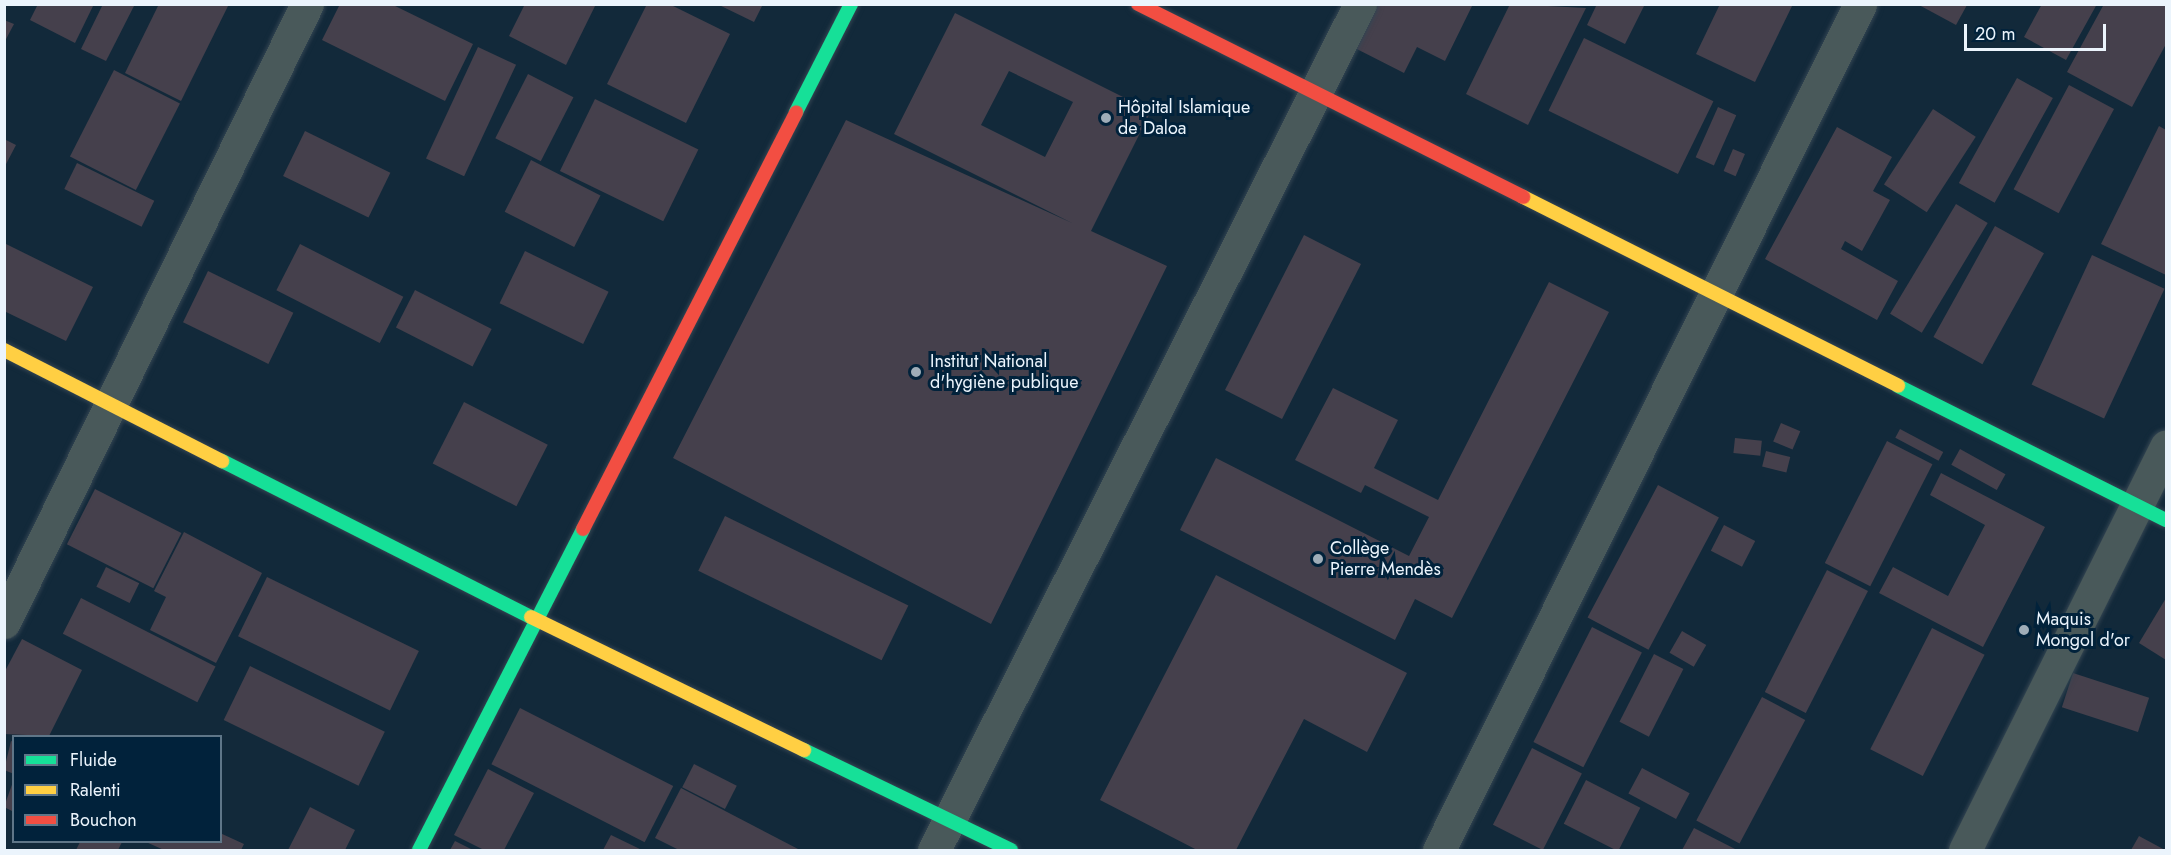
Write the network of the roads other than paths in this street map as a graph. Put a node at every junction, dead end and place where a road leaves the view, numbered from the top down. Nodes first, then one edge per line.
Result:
1 (307, 4) edge
2 (851, 4) edge
3 (1138, 4) edge
4 (1360, 4) edge
5 (1860, 4) edge
6 (1314, 96) junction
7 (1713, 294) junction
8 (4, 350) edge
9 (113, 405) junction
10 (2166, 446) edge
11 (2137, 505) junction
12 (2166, 520) edge
13 (4, 622) edge
14 (540, 622) junction
15 (951, 818) junction
16 (418, 850) edge
17 (934, 850) edge
18 (1011, 850) edge
19 (1439, 850) edge
20 (1965, 850) edge

1 - 9 street
2 - 14 street
3 - 6 street
4 - 6 street
5 - 7 street
6 - 7 street
6 - 15 street
7 - 11 street
7 - 19 street
8 - 9 street
9 - 13 street
9 - 14 street
10 - 11 street
11 - 12 street
11 - 20 street
14 - 15 street
14 - 16 street
15 - 17 street
15 - 18 street

